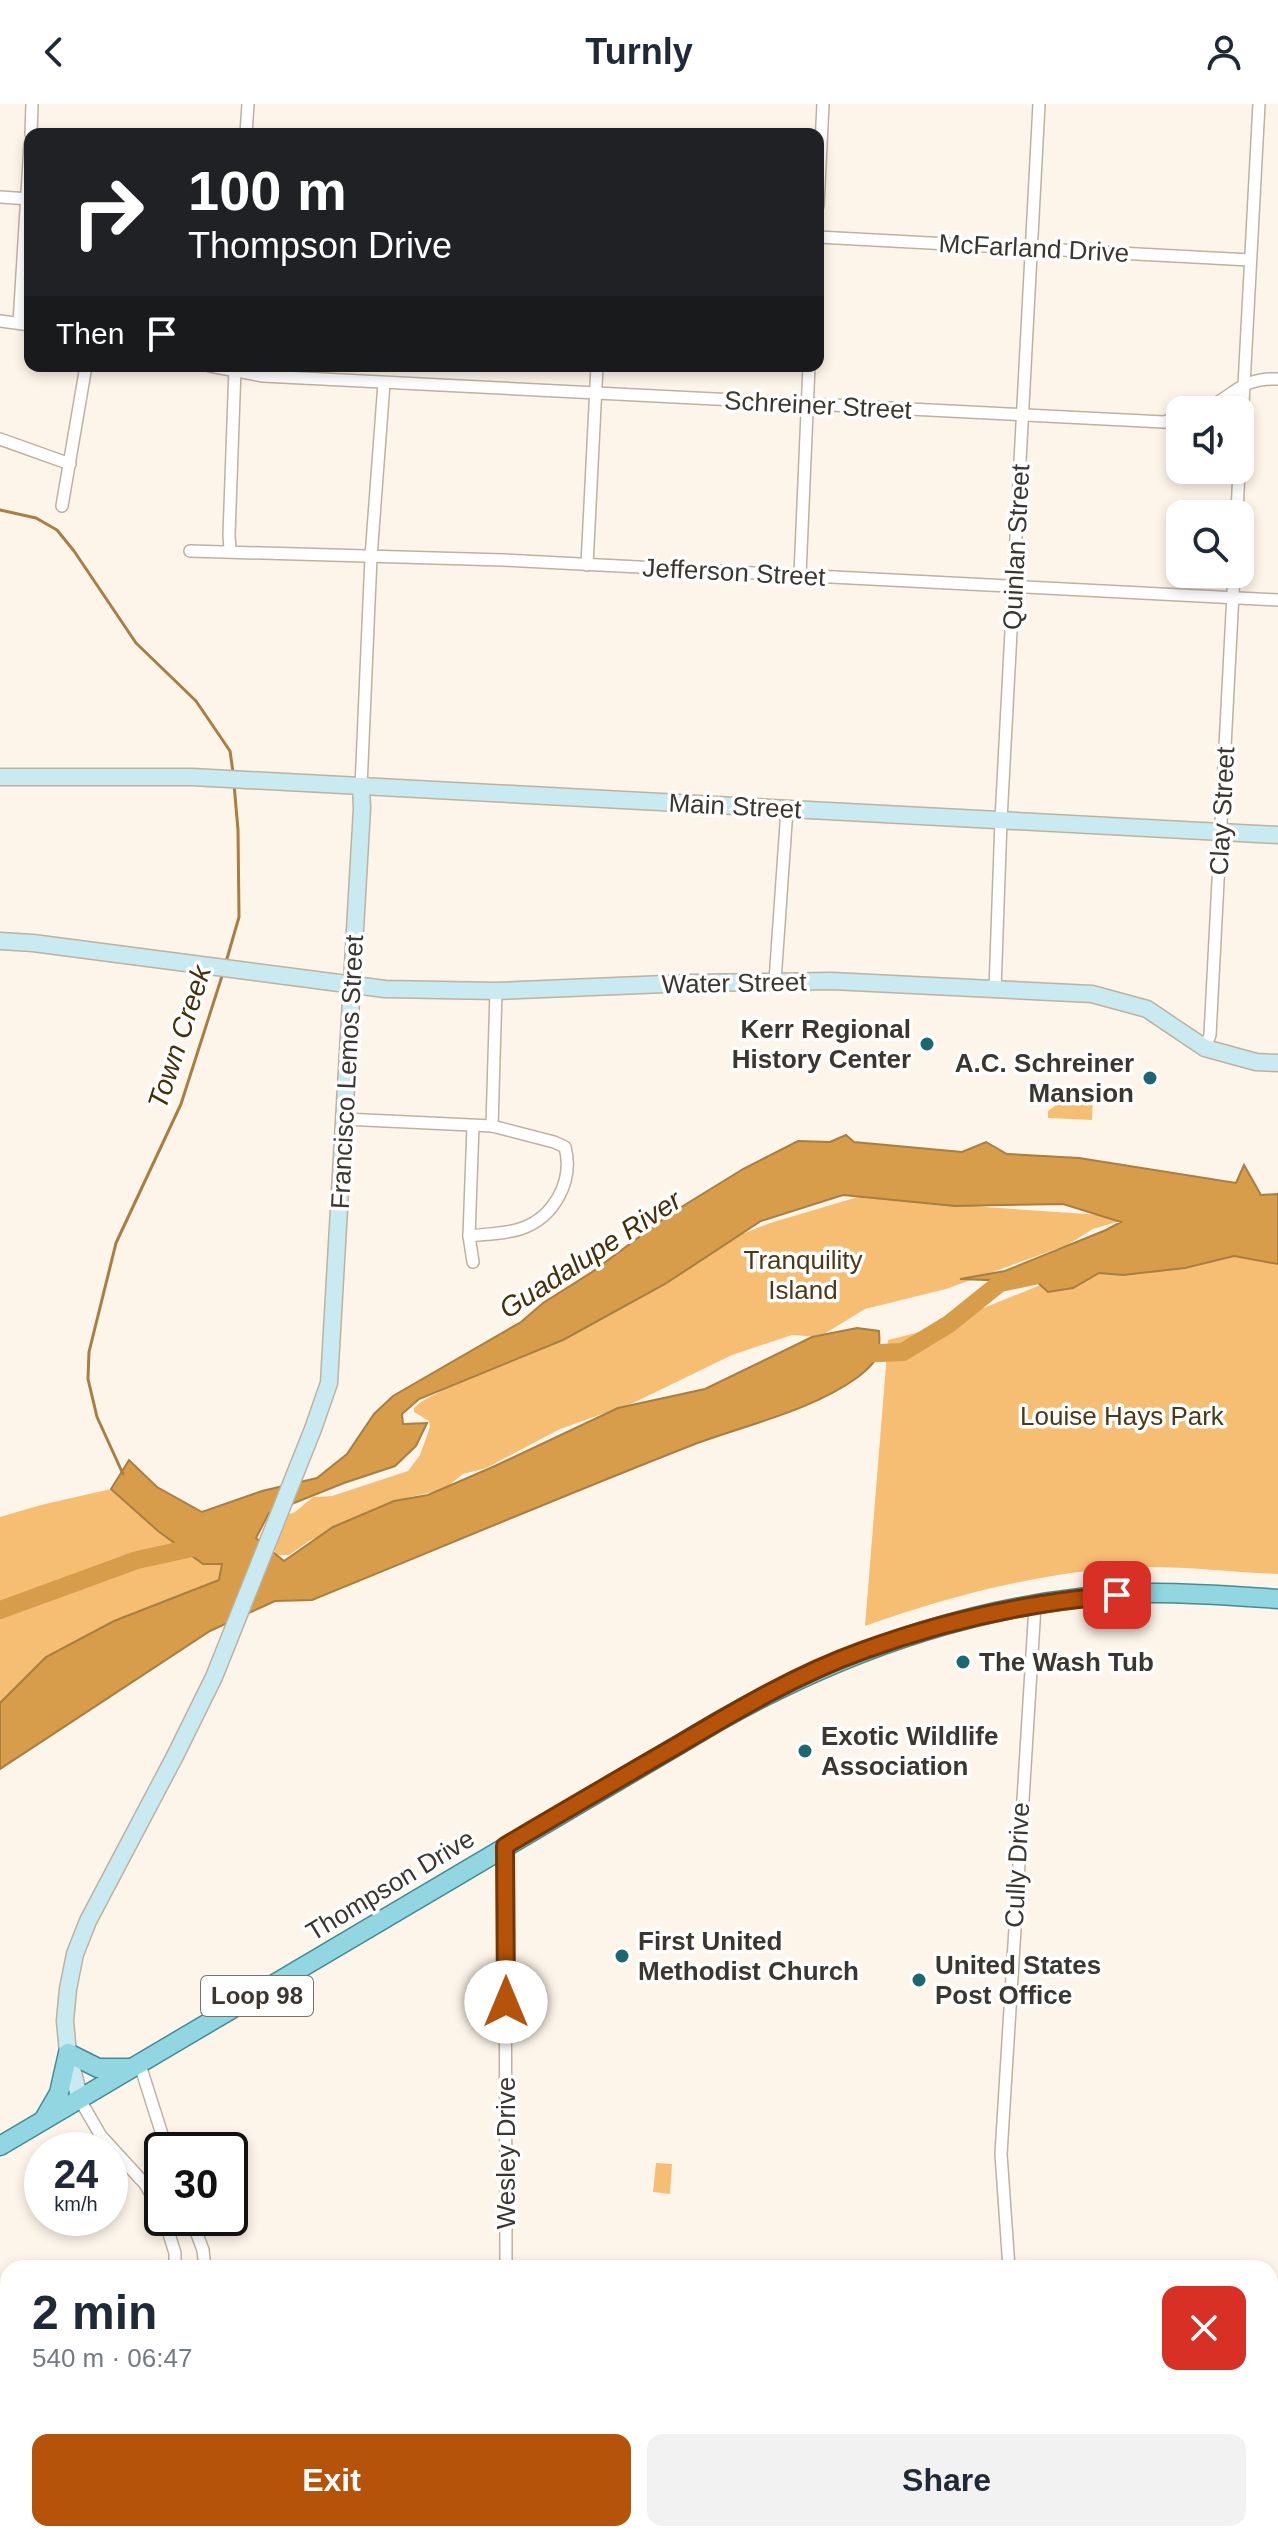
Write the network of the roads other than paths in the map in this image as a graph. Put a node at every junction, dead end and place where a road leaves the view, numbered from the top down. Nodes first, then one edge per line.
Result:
1 (32, 104) edge
2 (248, 104) edge
3 (823, 104) edge
4 (1039, 104) edge
5 (1259, 104) edge
6 (31, 128) edge
7 (246, 128) edge
8 (822, 128) edge
9 (0, 197) edge
10 (24, 199) edge
11 (824, 237) edge
12 (1033, 248) junction
13 (1250, 260) junction
14 (0, 321) edge
15 (24, 324) edge
16 (85, 372) edge
17 (235, 372) edge
18 (247, 372) edge
19 (597, 372) edge
20 (809, 372) edge
21 (1278, 379) edge
22 (384, 383) junction
23 (1244, 383) junction
24 (595, 394) junction
25 (1228, 396) edge
26 (1243, 396) edge
27 (807, 405) junction
28 (1023, 416) junction
29 (1166, 421) edge
30 (0, 439) edge
31 (70, 464) junction
32 (62, 506) dead end
33 (190, 551) dead end
34 (230, 551) junction
35 (371, 557) junction
36 (587, 565) junction
37 (800, 575) junction
38 (1014, 587) junction
39 (1233, 588) edge
40 (1233, 598) junction
41 (1278, 600) edge
42 (2, 776) edge
43 (361, 787) junction
44 (787, 809) junction
45 (1001, 820) junction
46 (1221, 832) junction
47 (1278, 835) edge
48 (0, 941) edge
49 (775, 981) junction
50 (352, 986) junction
51 (995, 990) junction
52 (496, 991) junction
53 (1205, 1048) junction
54 (1278, 1063) edge
55 (344, 1119) junction
56 (473, 1126) junction
57 (492, 1126) junction
58 (469, 1236) junction
59 (473, 1262) dead end
60 (1278, 1599) edge
61 (1035, 1606) junction
62 (505, 1846) junction
63 (68, 2053) junction
64 (137, 2066) junction
65 (80, 2100) junction
66 (42, 2122) junction
67 (161, 2132) edge
68 (0, 2146) edge
69 (144, 2183) edge
70 (170, 2236) edge
71 (198, 2236) edge
72 (175, 2260) edge
73 (204, 2260) edge
74 (506, 2260) edge
75 (1008, 2260) edge

1 - 6 street
2 - 7 street
3 - 8 street
4 - 12 street, Quinlan Street
5 - 13 street
9 - 10 street
11 - 12 street, McFarland Drive
12 - 13 street, McFarland Drive
12 - 28 street, Quinlan Street
13 - 23 street
14 - 15 street
16 - 31 street
17 - 34 street
18 - 22 street, Schreiner Street
19 - 24 street
20 - 27 street
21 - 23 street
22 - 24 street, Schreiner Street
22 - 35 street, Francisco Lemos Street
23 - 25 street
23 - 26 street
24 - 27 street, Schreiner Street
24 - 36 street
27 - 28 street, Schreiner Street
27 - 37 street
28 - 29 street, Schreiner Street
28 - 38 street, Quinlan Street
30 - 31 street
31 - 32 street
33 - 34 street, Jefferson Street
34 - 35 street, Jefferson Street
35 - 36 street, Jefferson Street
35 - 43 street, Francisco Lemos Street
36 - 37 street, Jefferson Street
37 - 38 street, Jefferson Street
38 - 40 street, Jefferson Street
38 - 45 street, Quinlan Street
39 - 40 street, Clay Street
40 - 41 street, Jefferson Street
40 - 46 street, Clay Street
42 - 43 street, Main Street
43 - 44 street, Main Street
43 - 50 street, Francisco Lemos Street
44 - 45 street, Main Street
44 - 49 street
45 - 46 street, Main Street
45 - 51 street, Quinlan Street
46 - 47 street, Main Street
46 - 53 street, Clay Street
48 - 50 street, Water Street
49 - 51 street, Water Street
49 - 52 street, Water Street
50 - 52 street, Water Street
50 - 55 street, Francisco Lemos Street
51 - 53 street, Water Street
52 - 57 street
53 - 54 street, Water Street
55 - 56 street
55 - 63 street, Francisco Lemos Street
56 - 57 street
56 - 58 street
57 - 58 street
58 - 59 street
60 - 61 main road, Thompson Drive / Loop 98
61 - 62 main road, Thompson Drive / Loop 98
61 - 75 street, Cully Drive
62 - 64 main road, Thompson Drive / Loop 98
62 - 74 street, Wesley Drive
63 - 64 main road
63 - 65 street, Francisco Lemos Street
63 - 66 main road
64 - 65 main road, Thompson Drive / Loop 98
64 - 67 street
65 - 66 main road, Thompson Drive / Loop 98
65 - 69 street
66 - 68 main road, Thompson Drive / Loop 98
70 - 72 street
71 - 73 street

